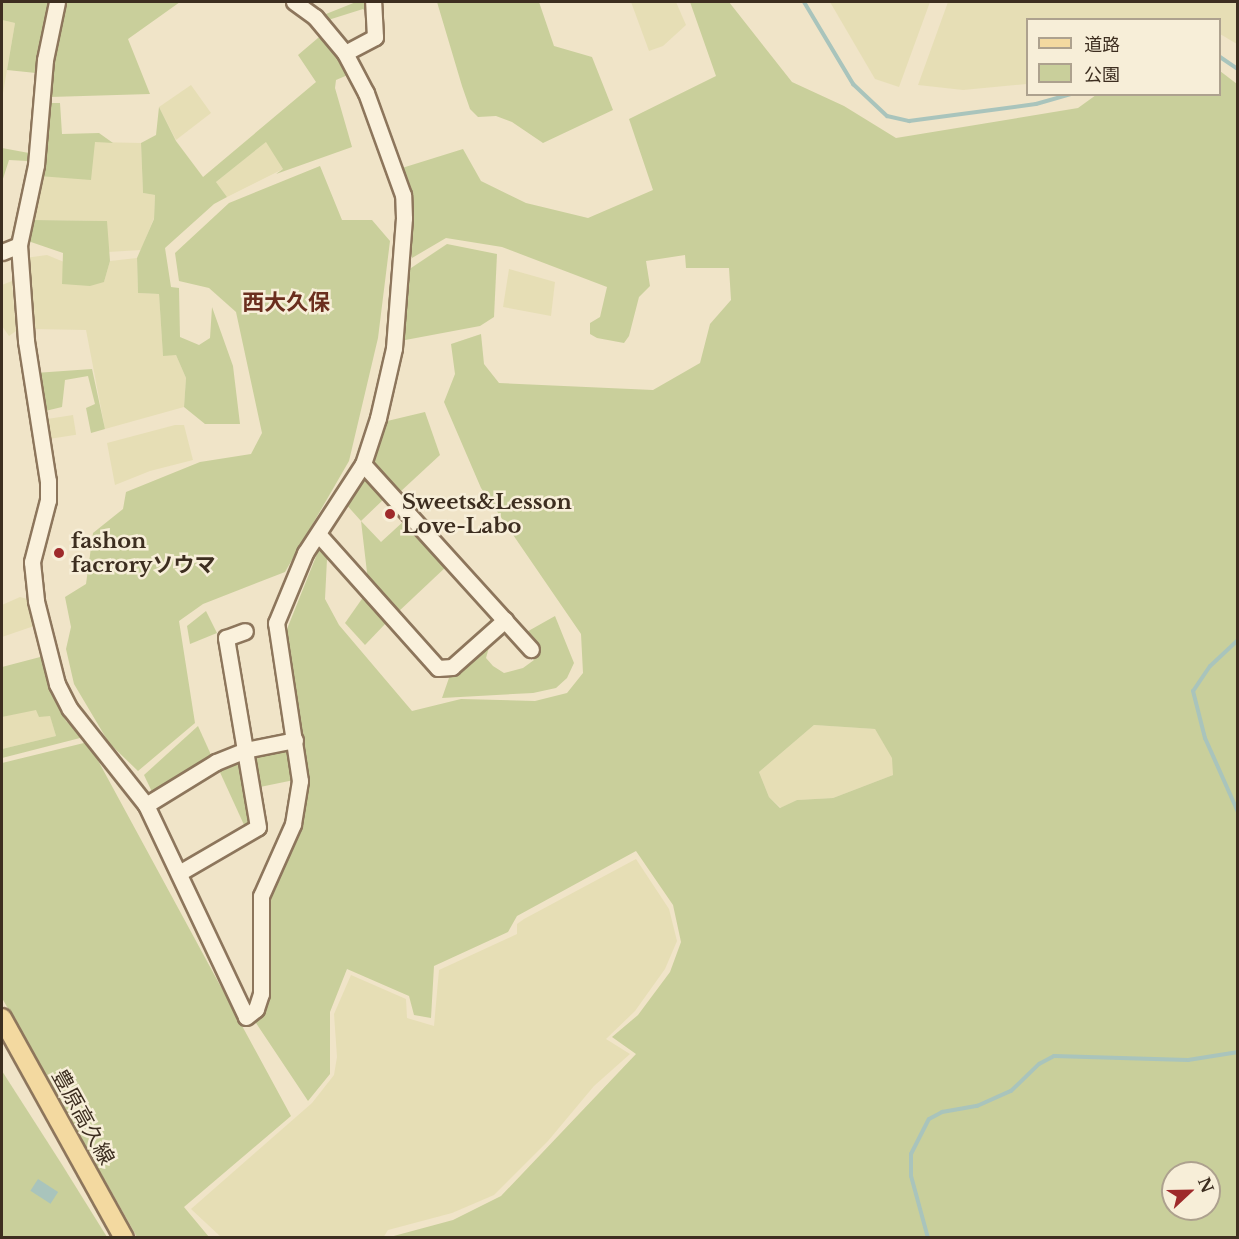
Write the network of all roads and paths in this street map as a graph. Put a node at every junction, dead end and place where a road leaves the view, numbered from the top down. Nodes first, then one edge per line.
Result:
1 (57, 2) edge
2 (294, 2) edge
3 (373, 2) edge
4 (345, 53) junction
5 (19, 245) junction
6 (2, 252) edge
7 (363, 464) junction
8 (318, 535) junction
9 (505, 620) junction
10 (245, 631) dead end
11 (531, 649) dead end
12 (295, 740) junction
13 (245, 750) junction
14 (146, 805) junction
15 (179, 873) junction
16 (2, 1018) edge
17 (124, 1238) edge

1 - 5 street
2 - 4 street
3 - 4 street
4 - 7 street
5 - 6 street
5 - 14 street
7 - 8 street
7 - 9 street
8 - 9 street
8 - 12 street
9 - 11 street
10 - 13 street
12 - 13 street
12 - 15 street
13 - 14 street
13 - 15 street
14 - 15 street
16 - 17 main road, 豊原高久線

